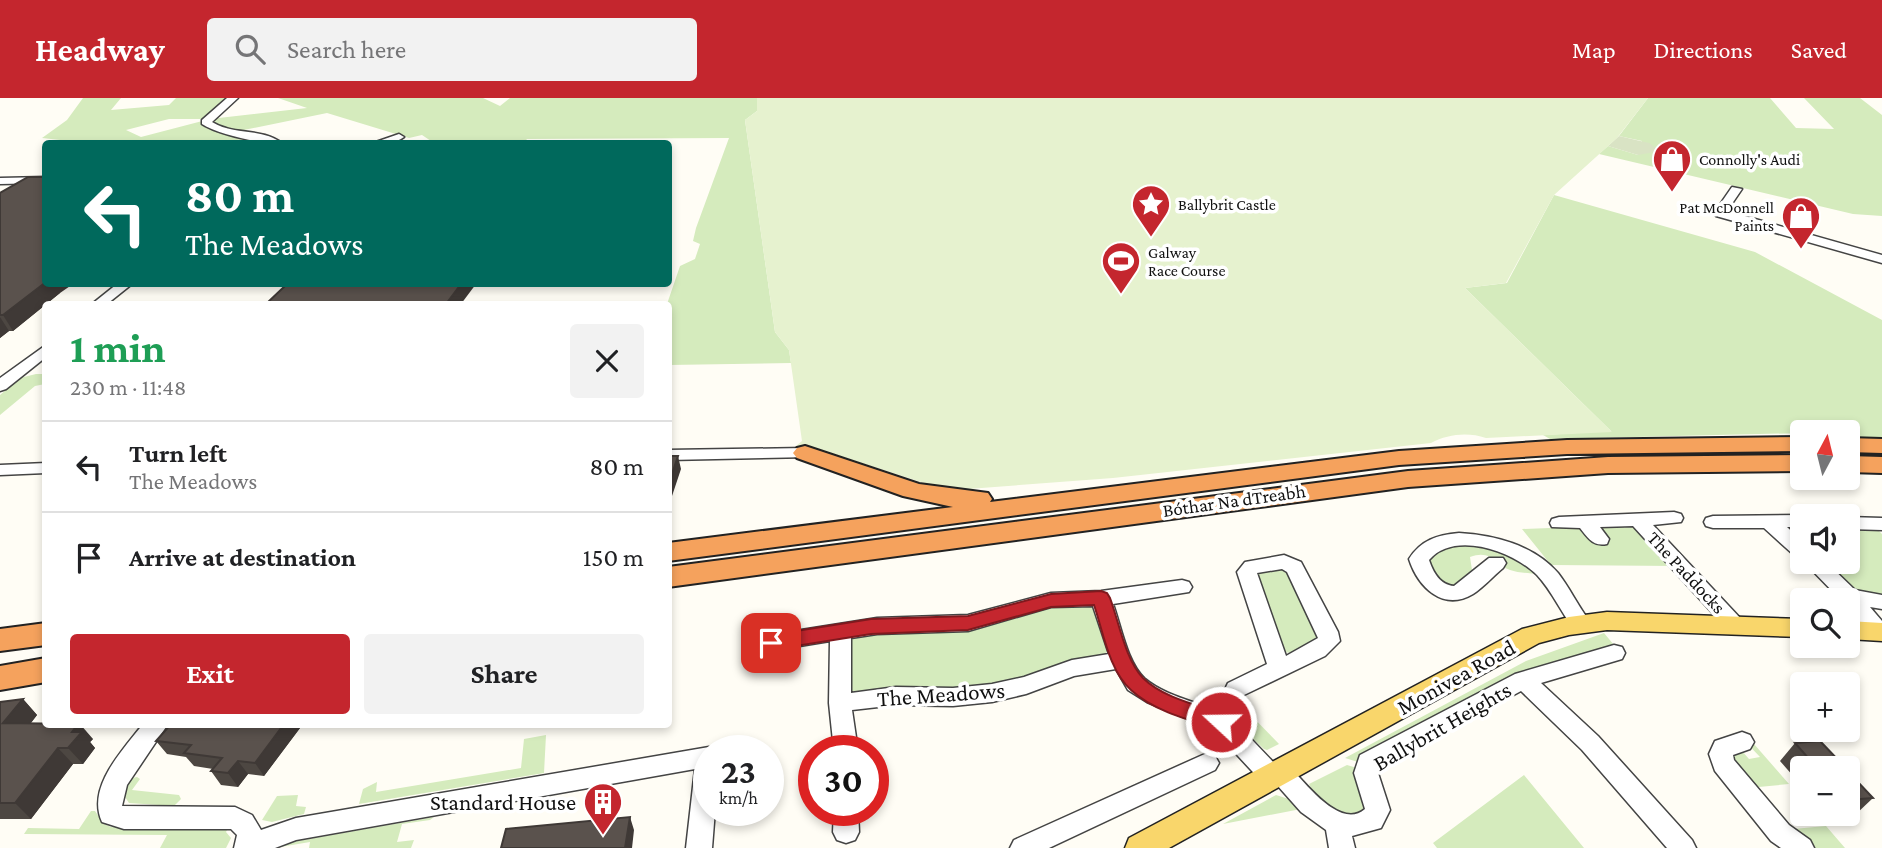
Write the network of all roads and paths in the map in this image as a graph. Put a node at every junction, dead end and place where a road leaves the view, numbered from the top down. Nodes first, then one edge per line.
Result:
1 (233, 98) edge
2 (399, 137) dead end
3 (272, 140) edge
4 (389, 140) edge
5 (42, 180) edge
6 (0, 181) edge
7 (1736, 189) dead end
8 (1882, 259) edge
9 (121, 287) edge
10 (103, 301) edge
11 (42, 352) edge
12 (0, 386) edge
13 (1790, 444) edge
14 (1860, 445) edge
15 (1882, 446) edge
16 (805, 453) joint
17 (672, 455) edge
18 (1790, 463) edge
19 (1860, 464) edge
20 (1882, 465) edge
21 (42, 468) edge
22 (0, 470) edge
23 (1133, 491) junction
24 (1674, 518) dead end
25 (1638, 520) junction
26 (1790, 521) edge
27 (1585, 522) junction
28 (1713, 522) dead end
29 (1769, 522) junction
30 (1559, 523) dead end
31 (1860, 523) edge
32 (1882, 524) edge
33 (1600, 539) dead end
34 (1790, 540) edge
35 (672, 551) edge
36 (1496, 563) dead end
37 (1826, 574) edge
38 (672, 576) edge
39 (1182, 587) dead end
40 (1841, 588) edge
41 (1101, 598) junction
42 (1860, 598) edge
43 (1882, 602) edge
44 (1860, 608) edge
45 (1581, 624) junction
46 (1735, 625) junction
47 (1790, 627) edge
48 (1860, 631) edge
49 (1881, 632) edge
50 (841, 633) junction
51 (42, 635) edge
52 (0, 640) edge
53 (763, 644) dead end
54 (1614, 653) dead end
55 (1122, 660) junction
56 (42, 662) edge
57 (0, 667) edge
58 (1279, 668) junction
59 (42, 671) edge
60 (0, 678) edge
61 (1523, 680) junction
62 (840, 703) junction
63 (1221, 722) junction
64 (154, 728) edge
65 (844, 735) edge
66 (1742, 742) dead end
67 (693, 760) edge
68 (1207, 763) dead end
69 (1276, 775) junction
70 (701, 826) edge
71 (1340, 837) edge
72 (249, 846) edge
73 (699, 848) edge
74 (1023, 848) edge
75 (1140, 848) edge
76 (1683, 848) edge
77 (1801, 848) edge

1 - 3 street
2 - 4 street
5 - 6 street
7 - 8 street
9 - 10 street
11 - 12 street
13 - 23 highway, Bóthar Na dTreabh
14 - 15 highway
16 - 17 street
16 - 23 highway
18 - 38 highway, Bóthar Na dTreabh
19 - 20 highway
21 - 22 street
23 - 35 highway, Bóthar Na dTreabh
24 - 25 street, The Paddocks
25 - 27 street, The Paddocks
25 - 46 street, The Paddocks
26 - 29 street
27 - 30 street, The Paddocks
27 - 33 street
28 - 29 street
29 - 34 street
31 - 32 street
36 - 45 street
37 - 40 street
39 - 41 street
41 - 50 street
41 - 55 street
42 - 43 street
44 - 49 street
45 - 46 main road, Monivea Road
45 - 69 main road, Monivea Road
46 - 47 main road, Monivea Road
48 - 49 main road
50 - 53 street
50 - 62 street
51 - 52 highway
54 - 61 street, Ballybrit Heights
55 - 62 street, The Meadows
55 - 63 street
56 - 57 highway
58 - 58 street
58 - 63 street
59 - 60 highway
61 - 71 street, Ballybrit Heights
61 - 76 street, Ballybrit Heights
62 - 65 street
63 - 69 street
64 - 72 street
66 - 77 street
67 - 72 street
68 - 74 street
69 - 71 street, Ballybrit Heights
69 - 75 main road, Monivea Road
70 - 73 street

